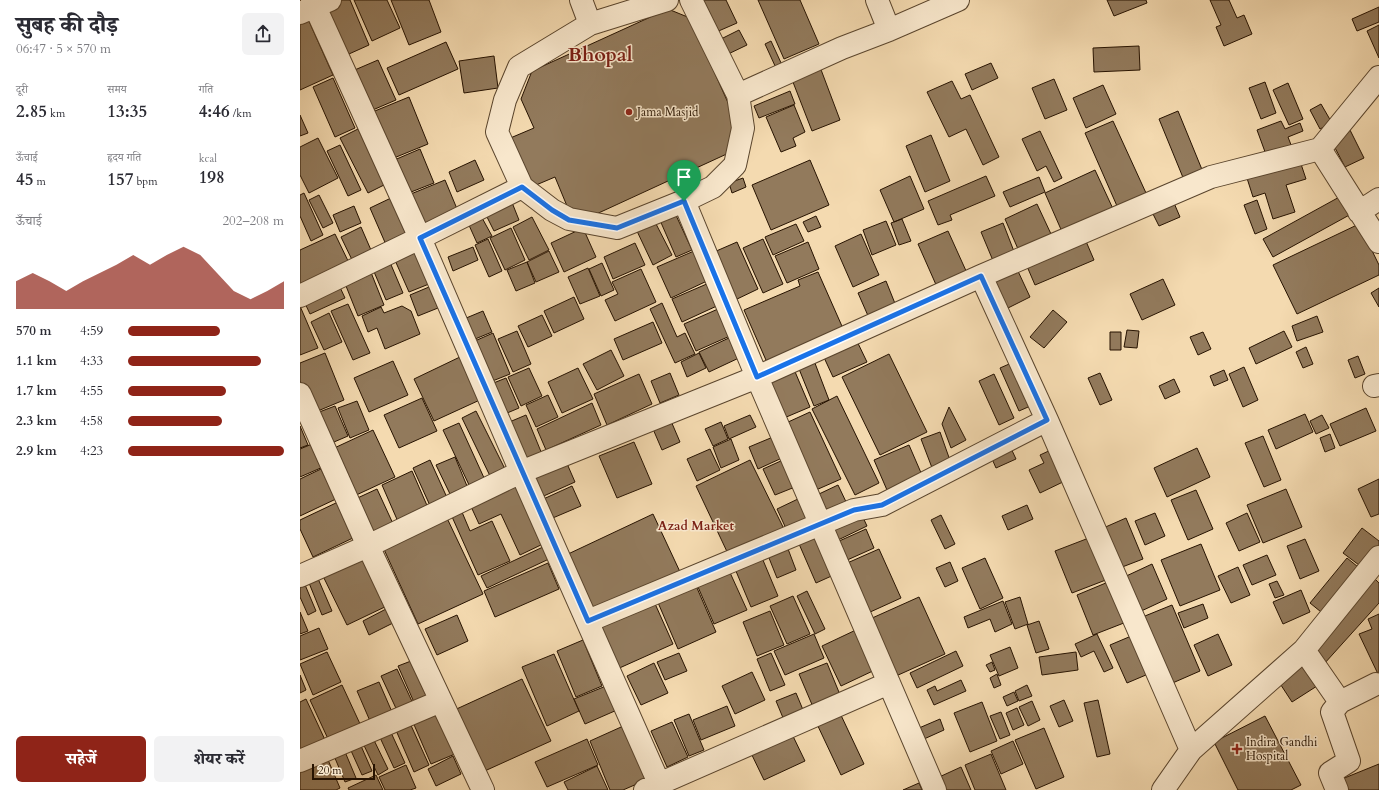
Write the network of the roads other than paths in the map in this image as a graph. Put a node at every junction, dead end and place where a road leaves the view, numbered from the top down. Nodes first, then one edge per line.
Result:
1 (581, 0) edge
2 (667, 0) edge
3 (691, 0) edge
4 (877, 0) edge
5 (958, 0) edge
6 (314, 5) edge
7 (590, 24) junction
8 (889, 30) junction
9 (1379, 77) edge
10 (738, 95) junction
11 (1320, 149) junction
12 (522, 187) junction
13 (1379, 200) edge
14 (684, 201) junction
15 (1359, 212) junction
16 (420, 238) junction
17 (1379, 242) edge
18 (981, 276) junction
19 (300, 296) edge
20 (757, 377) junction
21 (300, 394) edge
22 (1047, 420) junction
23 (521, 472) junction
24 (820, 524) junction
25 (368, 546) junction
26 (1379, 557) edge
27 (300, 576) edge
28 (588, 621) junction
29 (1304, 650) junction
30 (889, 683) junction
31 (1376, 684) dead end
32 (441, 701) junction
33 (1340, 702) junction
34 (1191, 750) junction
35 (300, 761) edge
36 (656, 788) edge
37 (483, 790) edge
38 (935, 790) edge
39 (1163, 790) edge
40 (1337, 790) edge

1 - 7 street
2 - 7 street
3 - 10 street
4 - 8 street
5 - 8 street
6 - 16 street
7 - 12 street
8 - 10 street
9 - 11 street
10 - 14 street
11 - 15 street
11 - 18 street
12 - 14 street
12 - 16 street
13 - 15 street
14 - 20 street
15 - 17 street
16 - 19 street
16 - 23 street
18 - 20 street
18 - 22 street
20 - 23 street
20 - 24 street
21 - 25 street
22 - 24 street
22 - 34 street
23 - 25 street
23 - 28 street
24 - 28 street
24 - 30 street
25 - 27 street
25 - 32 street
26 - 29 street
28 - 36 street
29 - 33 street
29 - 34 street
30 - 36 street
30 - 38 street
31 - 33 street
32 - 35 street
32 - 37 street
33 - 40 street
34 - 39 street

